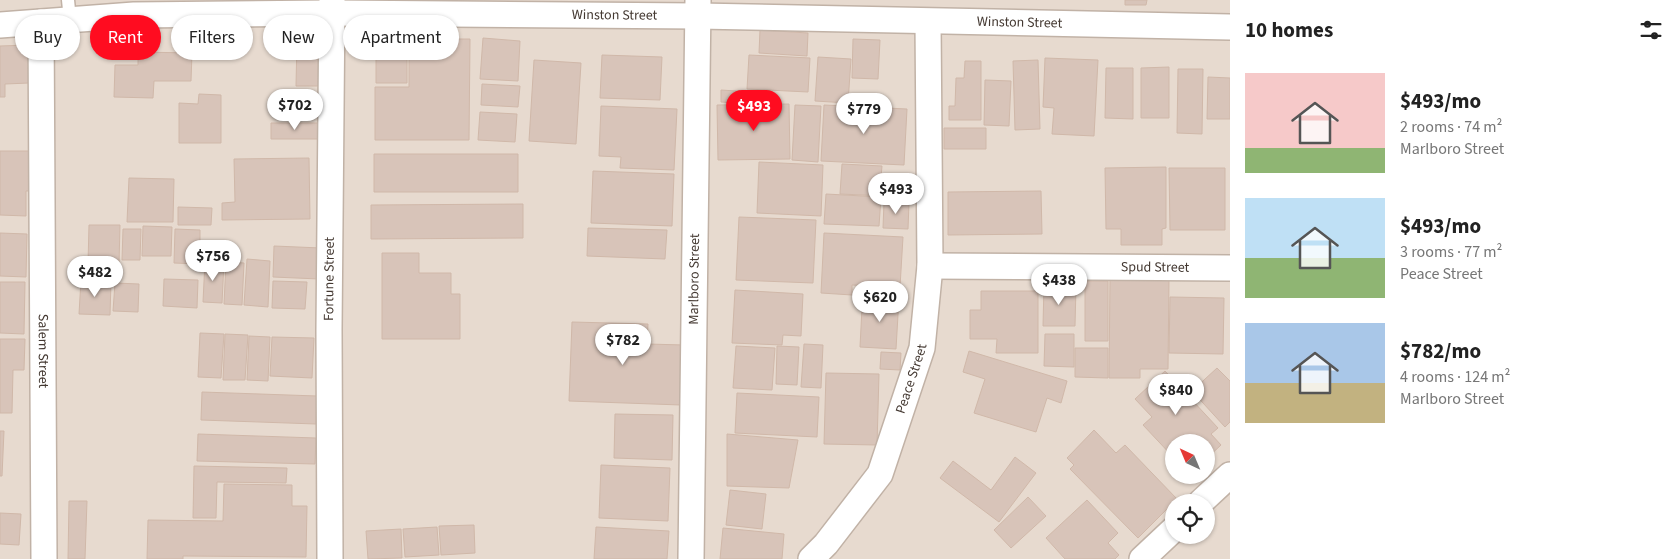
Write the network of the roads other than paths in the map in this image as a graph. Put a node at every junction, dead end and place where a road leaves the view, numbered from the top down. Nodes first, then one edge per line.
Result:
1 (177, 7) edge
2 (332, 7) edge
3 (134, 8) edge
4 (698, 8) edge
5 (69, 10) edge
6 (57, 15) edge
7 (928, 22) junction
8 (15, 24) edge
9 (0, 25) edge
10 (1230, 27) edge
11 (41, 60) edge
12 (930, 266) junction
13 (1230, 268) edge
14 (1230, 475) edge
15 (1210, 494) edge
16 (1165, 537) edge
17 (44, 559) edge
18 (330, 559) edge
19 (691, 559) edge
20 (811, 559) edge
21 (1142, 559) edge

1 - 2 street, Winston Street
1 - 3 street, Winston Street
2 - 4 street, Winston Street
2 - 18 street, Fortune Street
3 - 5 street, Winston Street
4 - 7 street, Winston Street
4 - 19 street, Marlboro Street
5 - 6 street, Winston Street
7 - 10 street, Winston Street
7 - 12 street, Peace Street
8 - 9 street, Winston Street
11 - 17 street, Salem Street
12 - 13 street, Spud Street
12 - 20 street, Peace Street
14 - 15 street
16 - 21 street

